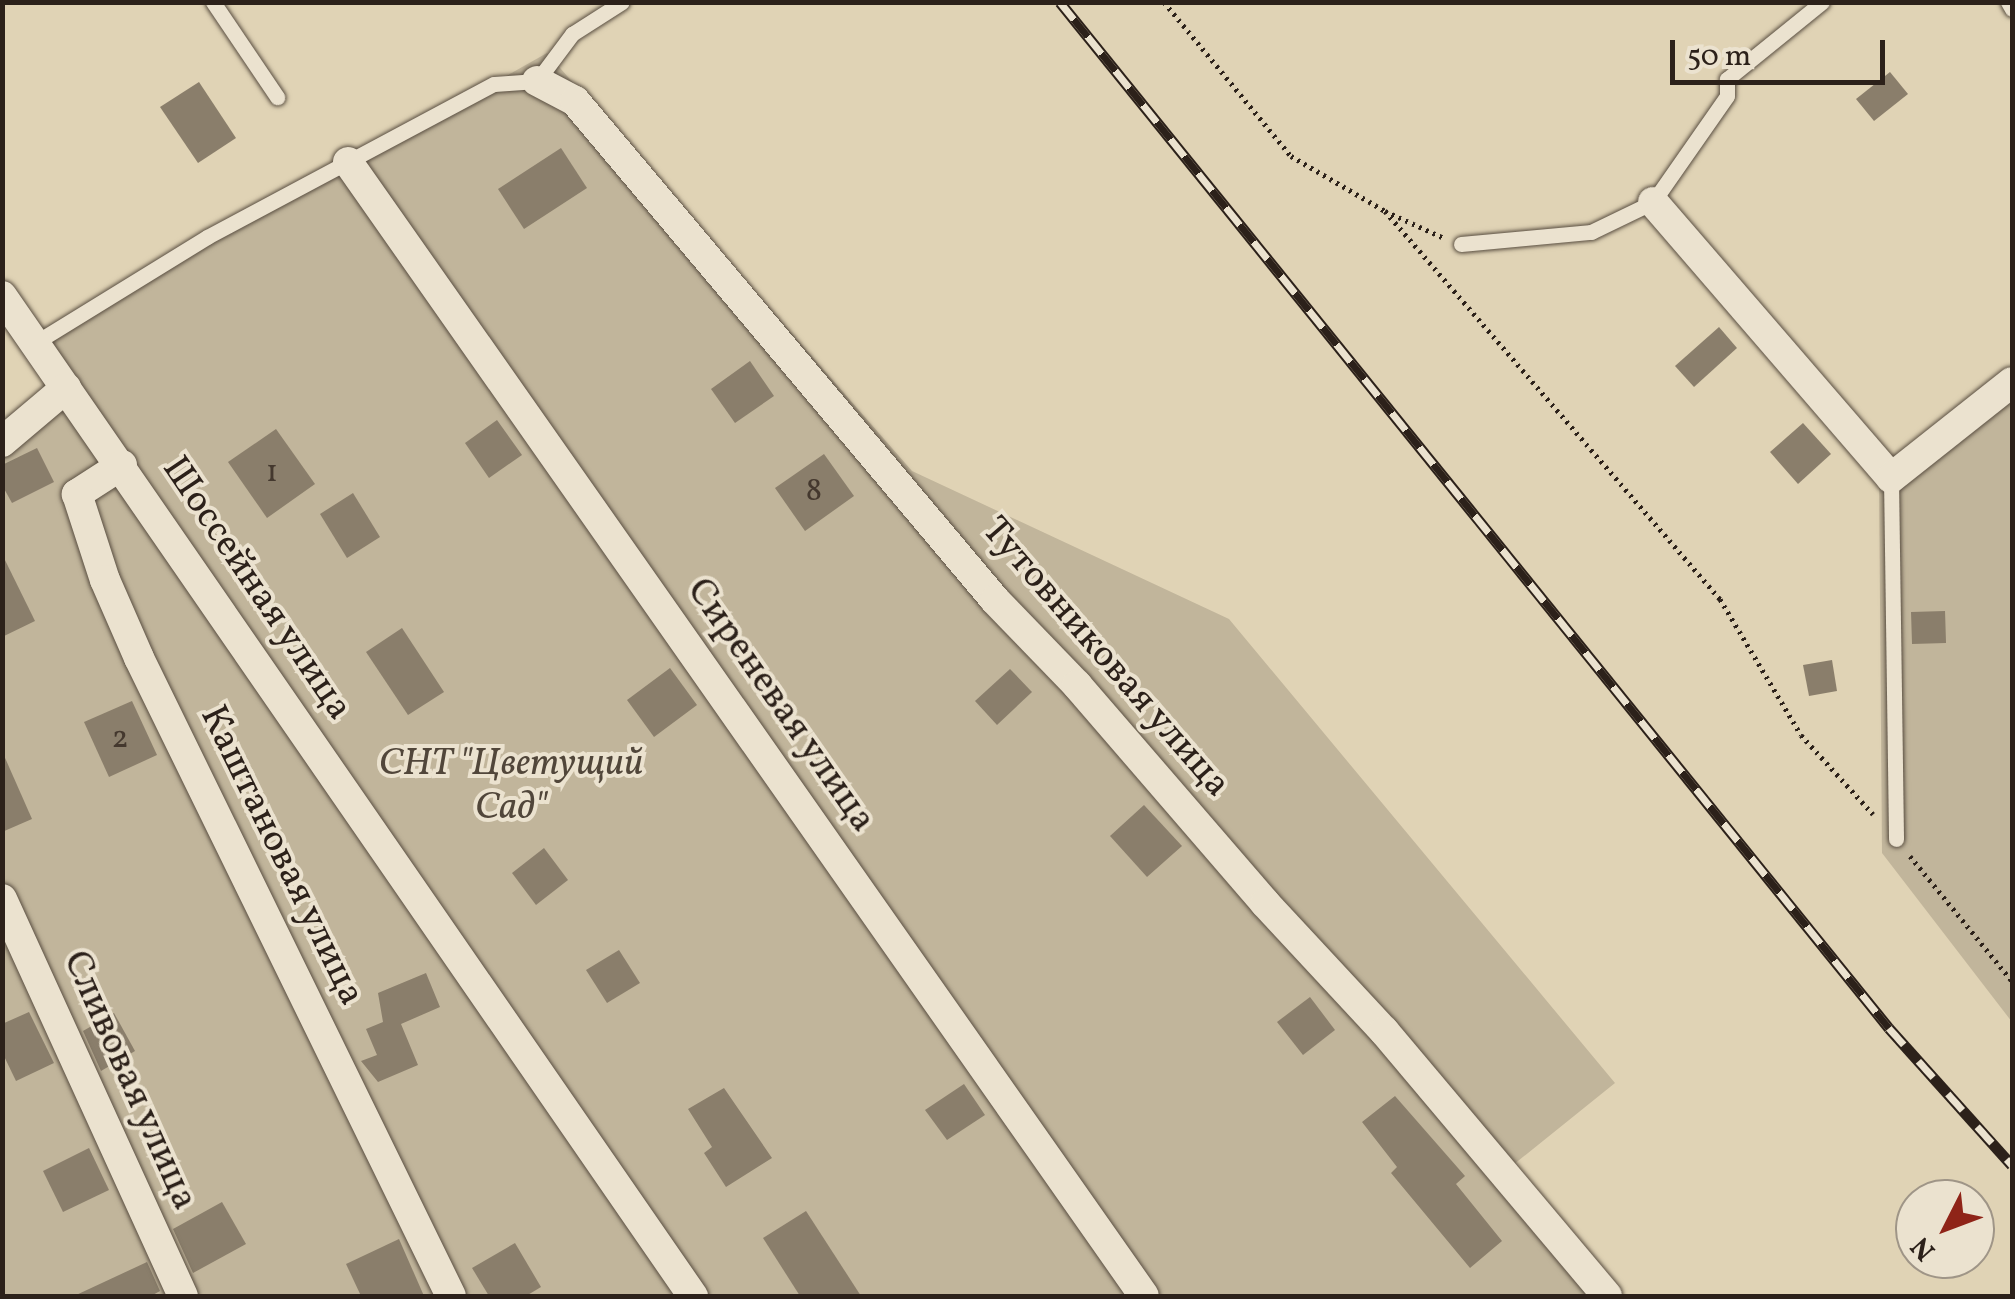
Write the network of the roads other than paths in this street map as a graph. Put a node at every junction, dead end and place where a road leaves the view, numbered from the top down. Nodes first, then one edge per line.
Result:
1 (213, 2) edge
2 (622, 2) edge
3 (1822, 2) edge
4 (2008, 2) edge
5 (2012, 9) edge
6 (537, 81) junction
7 (278, 98) dead end
8 (348, 162) junction
9 (1653, 202) junction
10 (1461, 244) road end
11 (2, 296) edge
12 (29, 334) junction
13 (2012, 382) edge
14 (66, 388) junction
15 (2, 442) edge
16 (122, 464) junction
17 (1891, 478) junction
18 (1896, 839) road end
19 (2, 899) edge
20 (183, 1296) edge
21 (452, 1296) edge
22 (693, 1296) edge
23 (1144, 1296) edge
24 (1607, 1296) edge

1 - 7 lane
2 - 6 lane
3 - 9 lane
4 - 5 lane
6 - 8 lane
6 - 24 street, Тутовниковая улица
8 - 12 lane
8 - 23 street, Сиреневая улица
9 - 10 lane
9 - 17 street
11 - 12 street, Шоссейная улица
12 - 14 street, Шоссейная улица
13 - 17 street
14 - 15 street
14 - 16 street, Шоссейная улица
16 - 21 street, Каштановая улица
16 - 22 street, Шоссейная улица
17 - 18 lane
19 - 20 street, Сливовая улица

